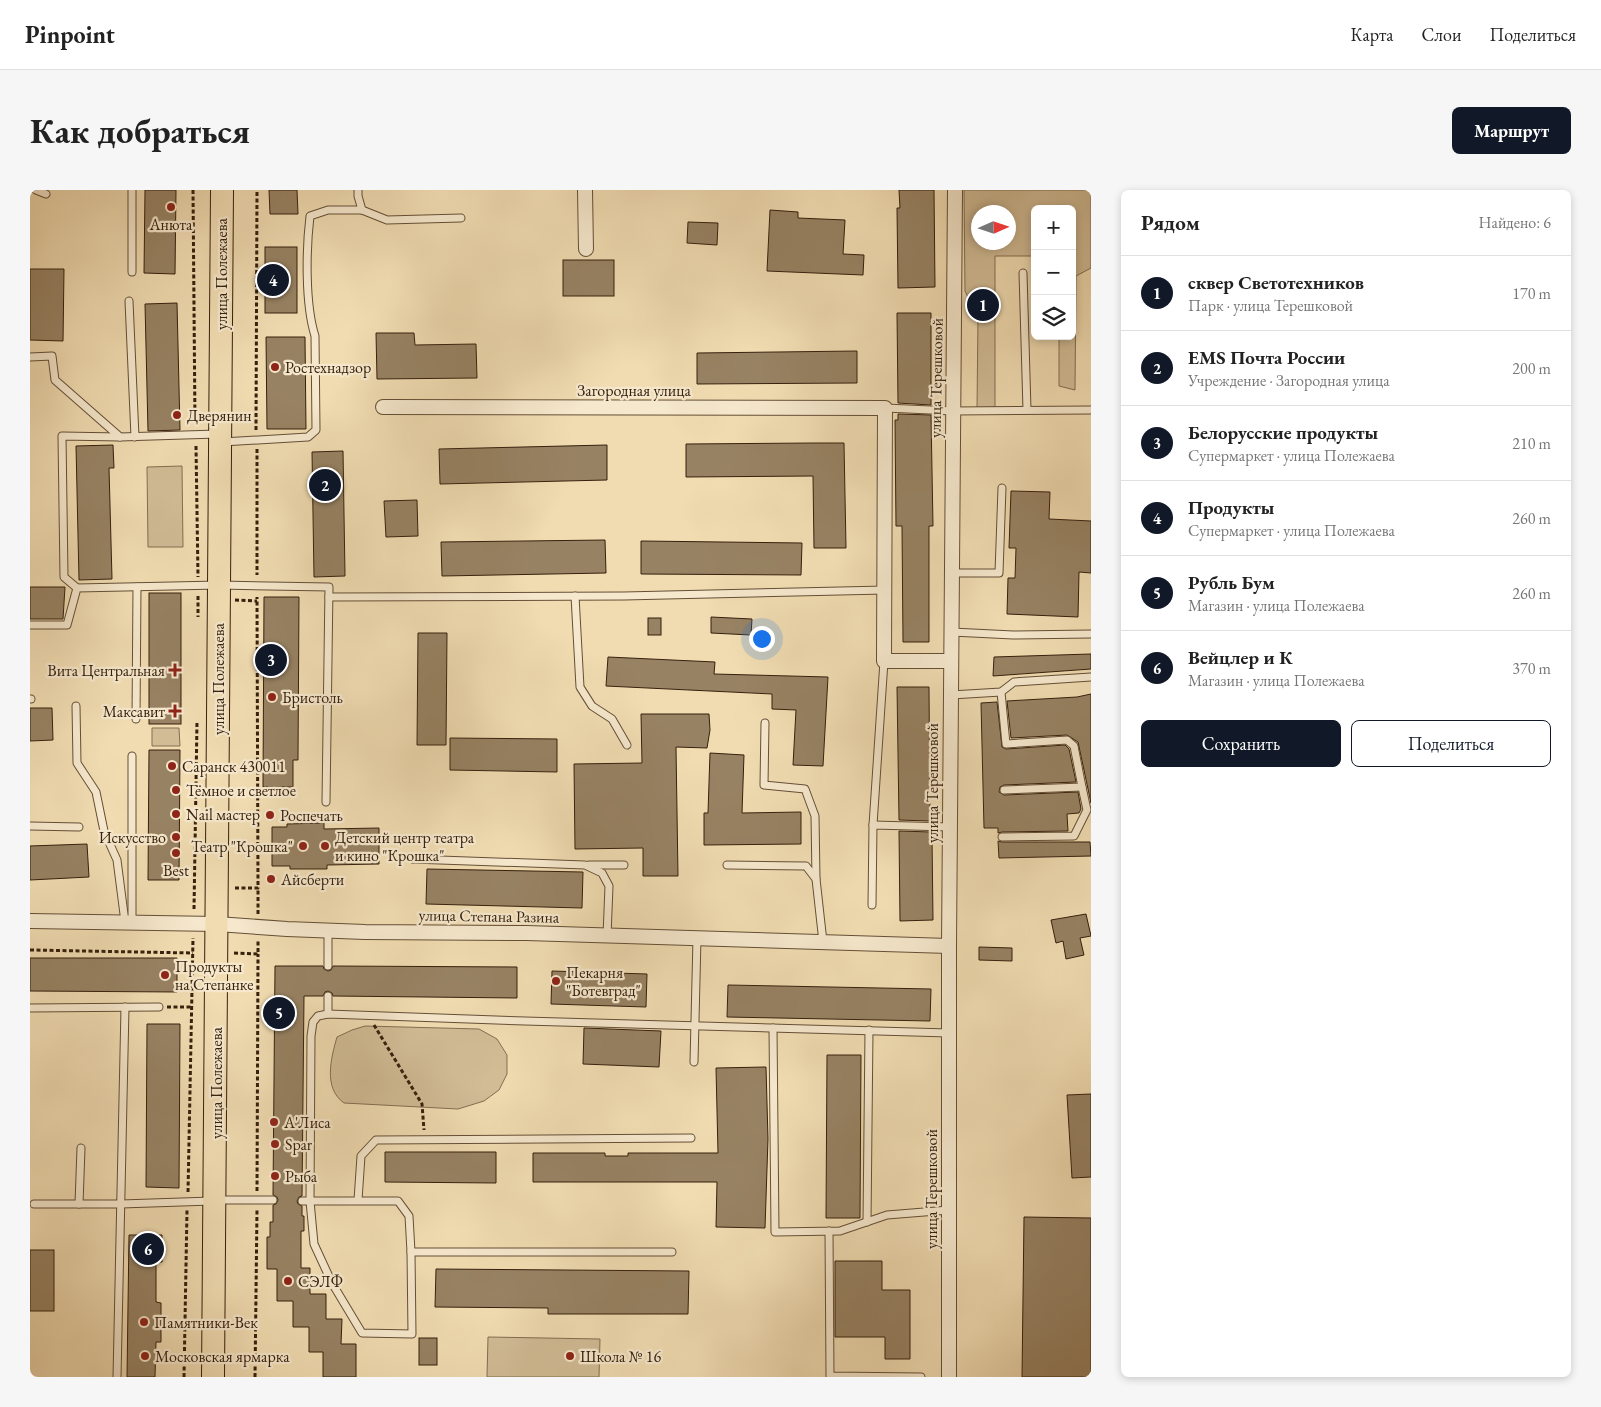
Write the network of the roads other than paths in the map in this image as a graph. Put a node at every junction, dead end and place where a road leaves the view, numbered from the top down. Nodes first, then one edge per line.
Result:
1 (36, 190) edge
2 (132, 190) edge
3 (222, 190) edge
4 (358, 190) edge
5 (585, 190) edge
6 (955, 190) edge
7 (46, 194) dead end
8 (362, 210) junction
9 (461, 218) dead end
10 (586, 249) dead end
11 (132, 272) dead end
12 (1023, 273) dead end
13 (129, 301) dead end
14 (30, 357) edge
15 (383, 407) dead end
16 (885, 408) junction
17 (1027, 410) junction
18 (1091, 410) edge
19 (953, 411) junction
20 (120, 437) junction
21 (135, 437) junction
22 (220, 438) junction
23 (1002, 488) dead end
24 (952, 573) junction
25 (208, 586) junction
26 (137, 587) junction
27 (77, 588) junction
28 (885, 590) junction
29 (575, 596) junction
30 (329, 597) junction
31 (30, 625) edge
32 (952, 632) junction
33 (1091, 634) edge
34 (884, 661) junction
35 (951, 661) junction
36 (1091, 677) edge
37 (1001, 692) junction
38 (951, 695) junction
39 (76, 706) dead end
40 (136, 719) dead end
41 (765, 723) dead end
42 (627, 745) dead end
43 (132, 756) dead end
44 (1082, 787) junction
45 (1004, 790) dead end
46 (326, 802) dead end
47 (873, 825) junction
48 (30, 826) edge
49 (79, 827) dead end
50 (950, 827) junction
51 (1002, 837) dead end
52 (412, 859) dead end
53 (585, 865) junction
54 (624, 865) dead end
55 (727, 865) dead end
56 (816, 879) junction
57 (872, 905) dead end
58 (30, 921) edge
59 (128, 922) junction
60 (217, 924) junction
61 (328, 930) junction
62 (608, 936) junction
63 (697, 938) junction
64 (823, 942) junction
65 (948, 946) junction
66 (328, 966) dead end
67 (328, 996) dead end
68 (125, 1007) junction
69 (159, 1007) road end
70 (30, 1008) edge
71 (328, 1014) junction
72 (694, 1026) junction
73 (773, 1028) junction
74 (869, 1030) junction
75 (949, 1033) junction
76 (694, 1062) dead end
77 (691, 1138) dead end
78 (80, 1148) dead end
79 (215, 1200) junction
80 (273, 1200) dead end
81 (358, 1200) junction
82 (306, 1201) junction
83 (34, 1204) dead end
84 (79, 1204) junction
85 (120, 1204) junction
86 (949, 1210) junction
87 (867, 1222) junction
88 (829, 1231) junction
89 (411, 1252) junction
90 (672, 1252) dead end
91 (116, 1377) edge
92 (213, 1377) edge
93 (886, 1377) edge
94 (920, 1377) edge
95 (949, 1377) edge

1 - 7 lane
2 - 11 lane
3 - 22 main road, улица Полежаева
4 - 8 lane
5 - 10 street
6 - 19 street, улица Терешковой
8 - 9 lane
8 - 22 lane
12 - 17 lane
13 - 21 lane
14 - 20 lane
15 - 16 street, Загородная улица
16 - 19 lane, Загородная улица
16 - 28 street
17 - 18 lane, Загородная улица
17 - 19 lane, Загородная улица
19 - 24 street, улица Терешковой
20 - 21 lane
20 - 27 lane
21 - 22 lane
22 - 25 main road, улица Полежаева
23 - 24 lane
24 - 32 street, улица Терешковой
25 - 26 lane
25 - 30 lane
25 - 60 main road, улица Полежаева
26 - 27 lane
26 - 40 lane
27 - 31 lane
28 - 29 lane
28 - 34 street
29 - 30 lane
29 - 42 lane
30 - 46 lane
32 - 33 lane
32 - 35 street, улица Терешковой
34 - 35 street
34 - 47 lane
35 - 38 street, улица Терешковой
36 - 37 lane
37 - 38 lane
37 - 44 lane
38 - 50 street, улица Терешковой
39 - 59 lane
41 - 56 lane
43 - 59 lane
44 - 45 lane
44 - 51 lane
47 - 50 lane
47 - 57 lane
48 - 49 lane
50 - 65 street, улица Терешковой
52 - 53 lane
53 - 54 lane
53 - 62 lane
55 - 56 lane
56 - 64 lane
58 - 59 street, улица Степана Разина
59 - 60 street, улица Степана Разина
60 - 61 street, улица Степана Разина
60 - 79 main road, улица Полежаева
61 - 62 street, улица Степана Разина
61 - 66 lane
62 - 63 street, улица Степана Разина
63 - 64 street, улица Степана Разина
63 - 72 lane
64 - 65 street, улица Степана Разина
65 - 75 street, улица Терешковой
67 - 71 lane
68 - 69 lane
68 - 70 lane
68 - 85 lane
71 - 72 lane
71 - 82 lane
72 - 73 lane
72 - 76 lane
73 - 74 lane
73 - 88 lane
74 - 75 lane
74 - 87 lane
75 - 86 street, улица Терешковой
77 - 81 lane
78 - 84 lane
79 - 80 lane
79 - 85 lane
79 - 92 main road, улица Полежаева
81 - 82 lane
81 - 89 lane
82 - 89 lane
83 - 84 lane
84 - 85 lane
85 - 91 lane
86 - 87 lane
86 - 95 street, улица Терешковой
87 - 88 lane
88 - 93 lane
89 - 90 lane
93 - 94 lane

